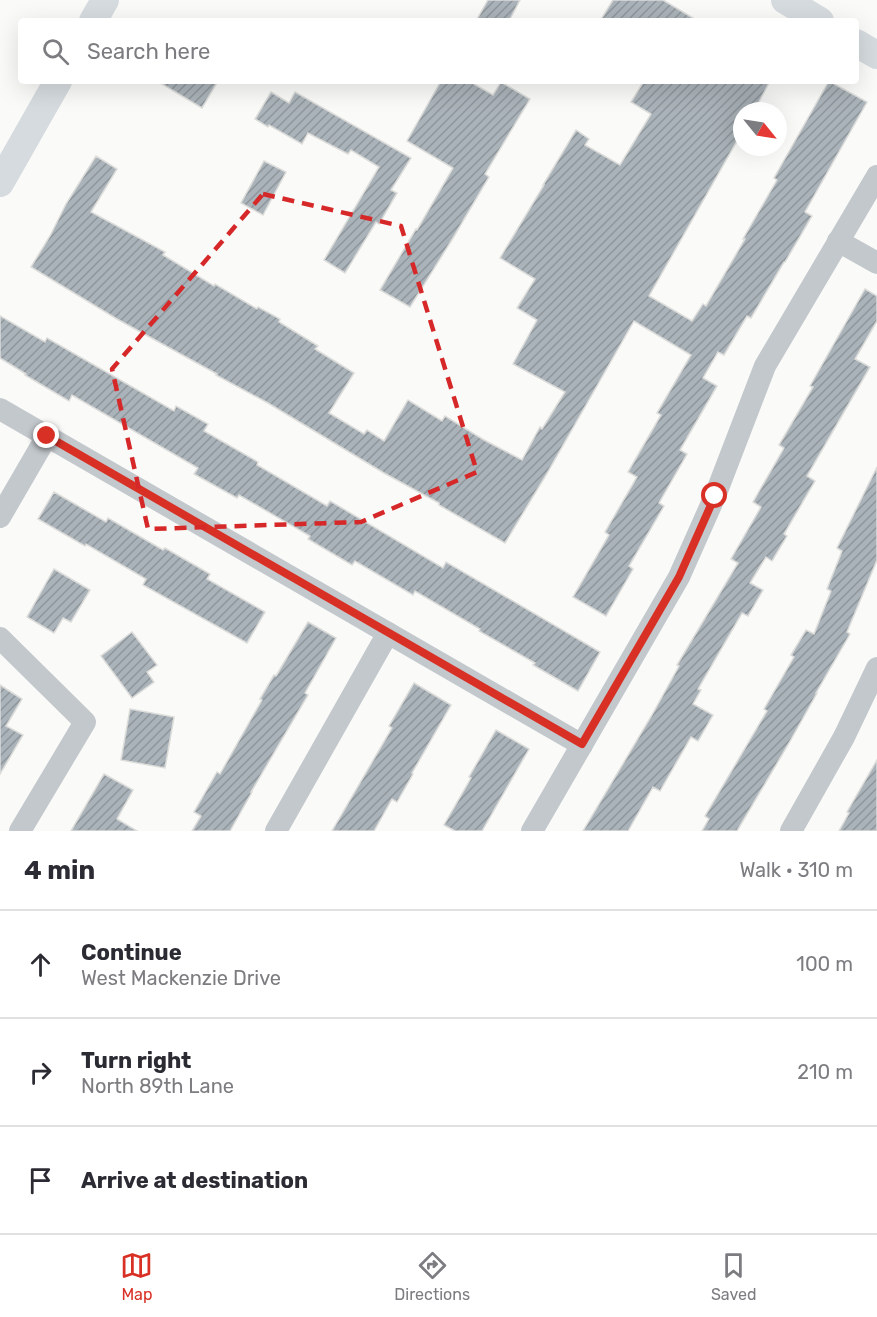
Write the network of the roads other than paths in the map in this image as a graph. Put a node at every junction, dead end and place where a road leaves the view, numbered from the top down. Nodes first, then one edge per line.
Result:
1 (105, 0) edge
2 (785, 0) edge
3 (95, 18) edge
4 (815, 18) edge
5 (859, 45) edge
6 (877, 55) edge
7 (56, 84) edge
8 (877, 176) edge
9 (0, 183) edge
10 (838, 241) junction
11 (877, 263) edge
12 (0, 409) edge
13 (47, 436) junction
14 (0, 517) edge
15 (388, 633) junction
16 (0, 638) edge
17 (877, 668) edge
18 (582, 744) junction
19 (20, 831) edge
20 (276, 831) edge
21 (532, 831) edge
22 (791, 831) edge

1 - 3 main road
2 - 4 main road
5 - 6 main road
7 - 9 main road
8 - 10 street
10 - 11 street
10 - 18 street
12 - 13 street
13 - 14 street
13 - 15 street
15 - 18 street
15 - 20 street
16 - 19 street
17 - 22 street
18 - 21 street

